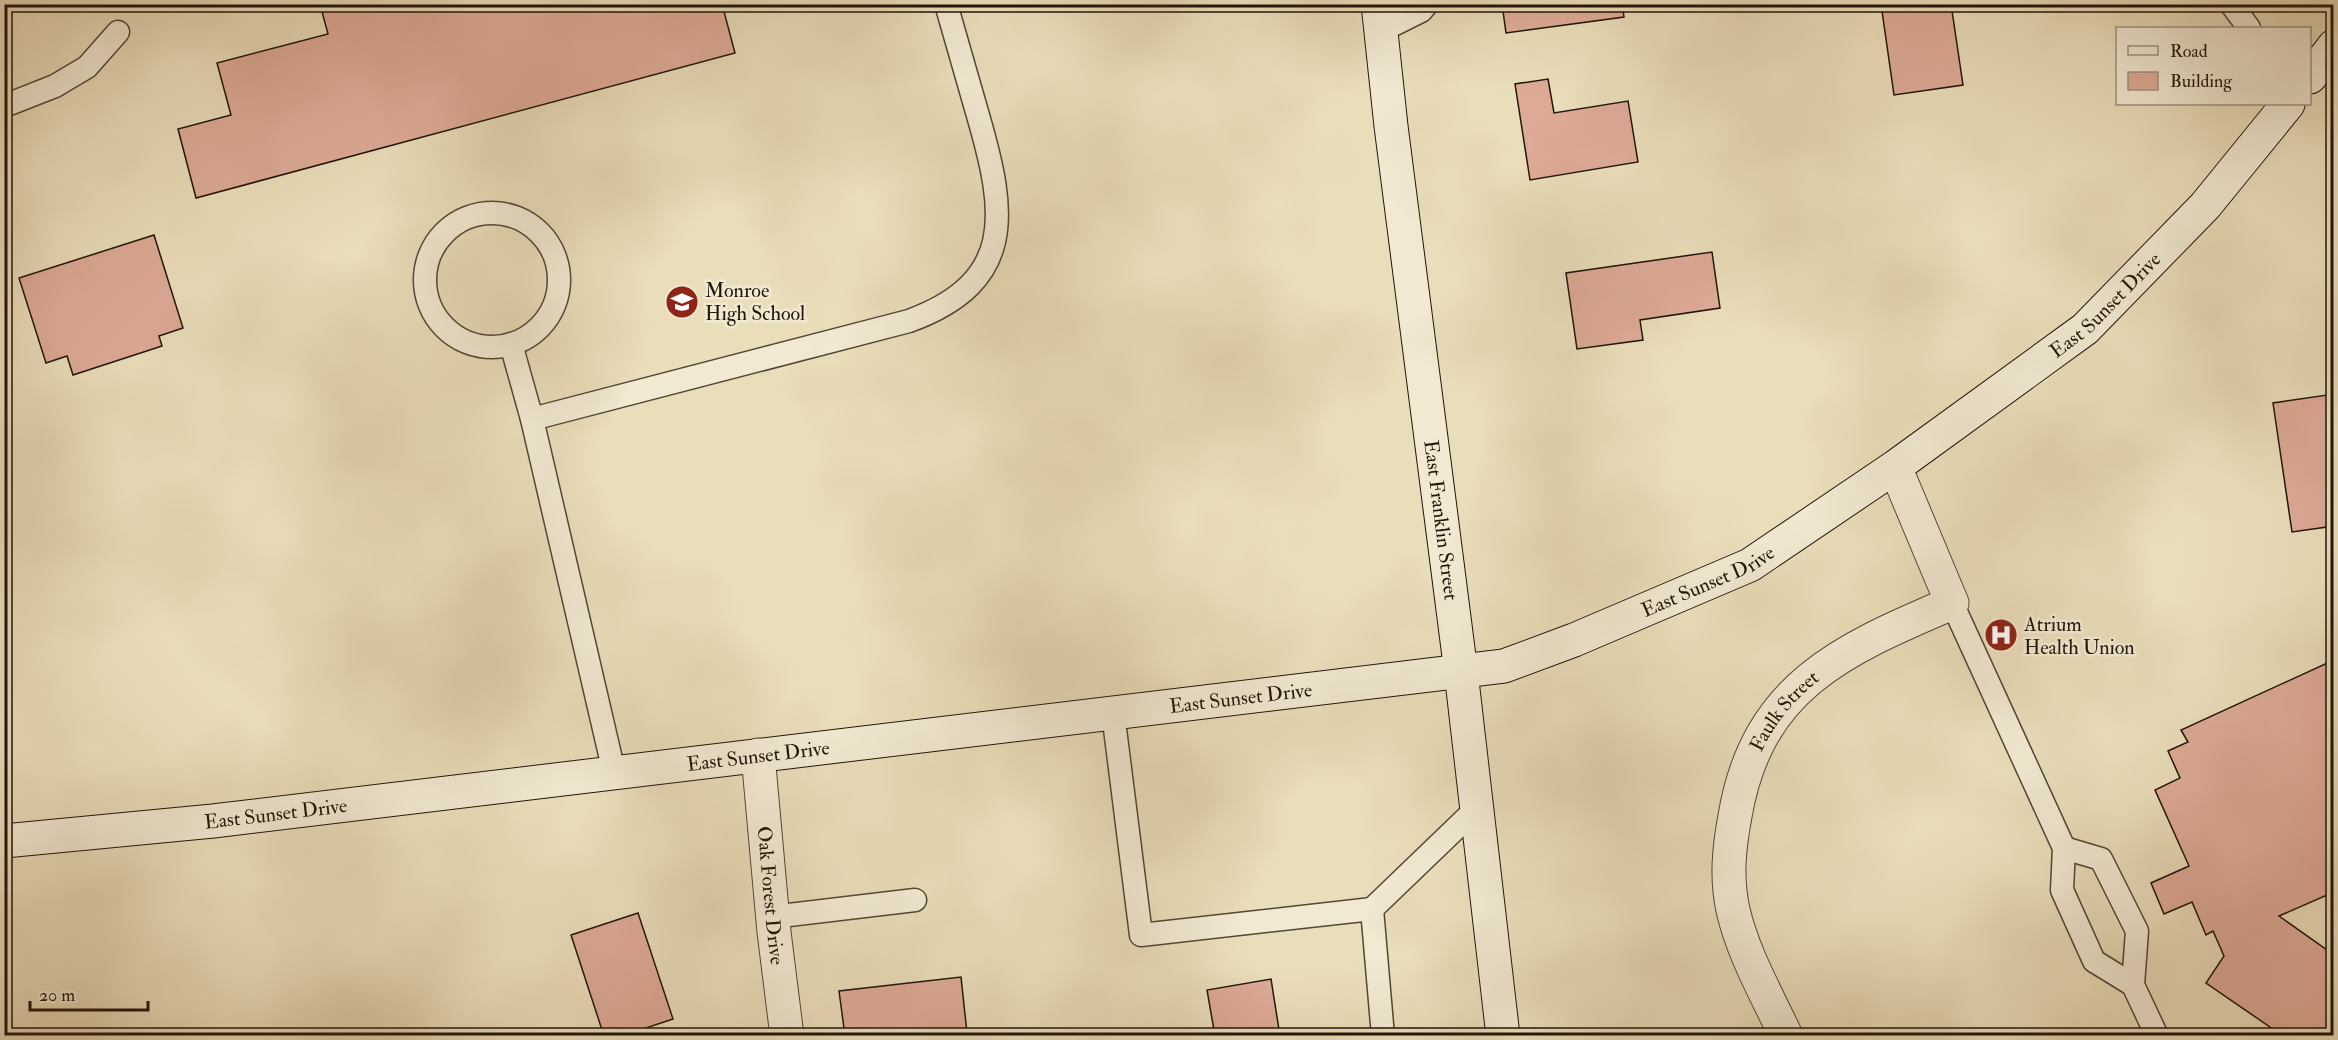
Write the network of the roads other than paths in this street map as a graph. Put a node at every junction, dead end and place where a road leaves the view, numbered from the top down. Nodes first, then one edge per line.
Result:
1 (946, 4) edge
2 (1427, 4) edge
3 (2231, 4) edge
4 (1379, 18) edge
5 (2248, 27) edge
6 (118, 32) dead end
7 (2287, 105) edge
8 (4, 106) edge
9 (511, 344) junction
10 (532, 419) junction
11 (1895, 467) junction
12 (1952, 603) junction
13 (1461, 672) junction
14 (1113, 713) junction
15 (758, 755) junction
16 (614, 772) junction
17 (1477, 808) junction
18 (6, 837) edge
19 (2064, 848) junction
20 (915, 900) dead end
21 (1372, 909) junction
22 (772, 917) junction
23 (2133, 985) junction
24 (787, 1035) edge
25 (1383, 1035) edge
26 (1503, 1035) edge
27 (1786, 1035) edge
28 (2157, 1035) edge

1 - 10 lane
2 - 4 lane
3 - 5 lane
4 - 13 street, East Franklin Street
6 - 8 lane
7 - 11 street, East Sunset Drive
9 - 9 lane
9 - 10 lane
10 - 16 lane
11 - 12 street
11 - 13 street, East Sunset Drive
12 - 19 lane
12 - 27 street, Faulk Street
13 - 14 street, East Sunset Drive
13 - 17 street, East Franklin Street
14 - 15 street, East Sunset Drive
14 - 21 lane
15 - 16 street, East Sunset Drive
15 - 22 street, Oak Forest Drive
16 - 18 street, East Sunset Drive
17 - 21 lane
17 - 26 street, East Franklin Street
19 - 23 lane
19 - 23 lane
20 - 22 lane
21 - 25 lane
22 - 24 street, Oak Forest Drive
23 - 28 lane

